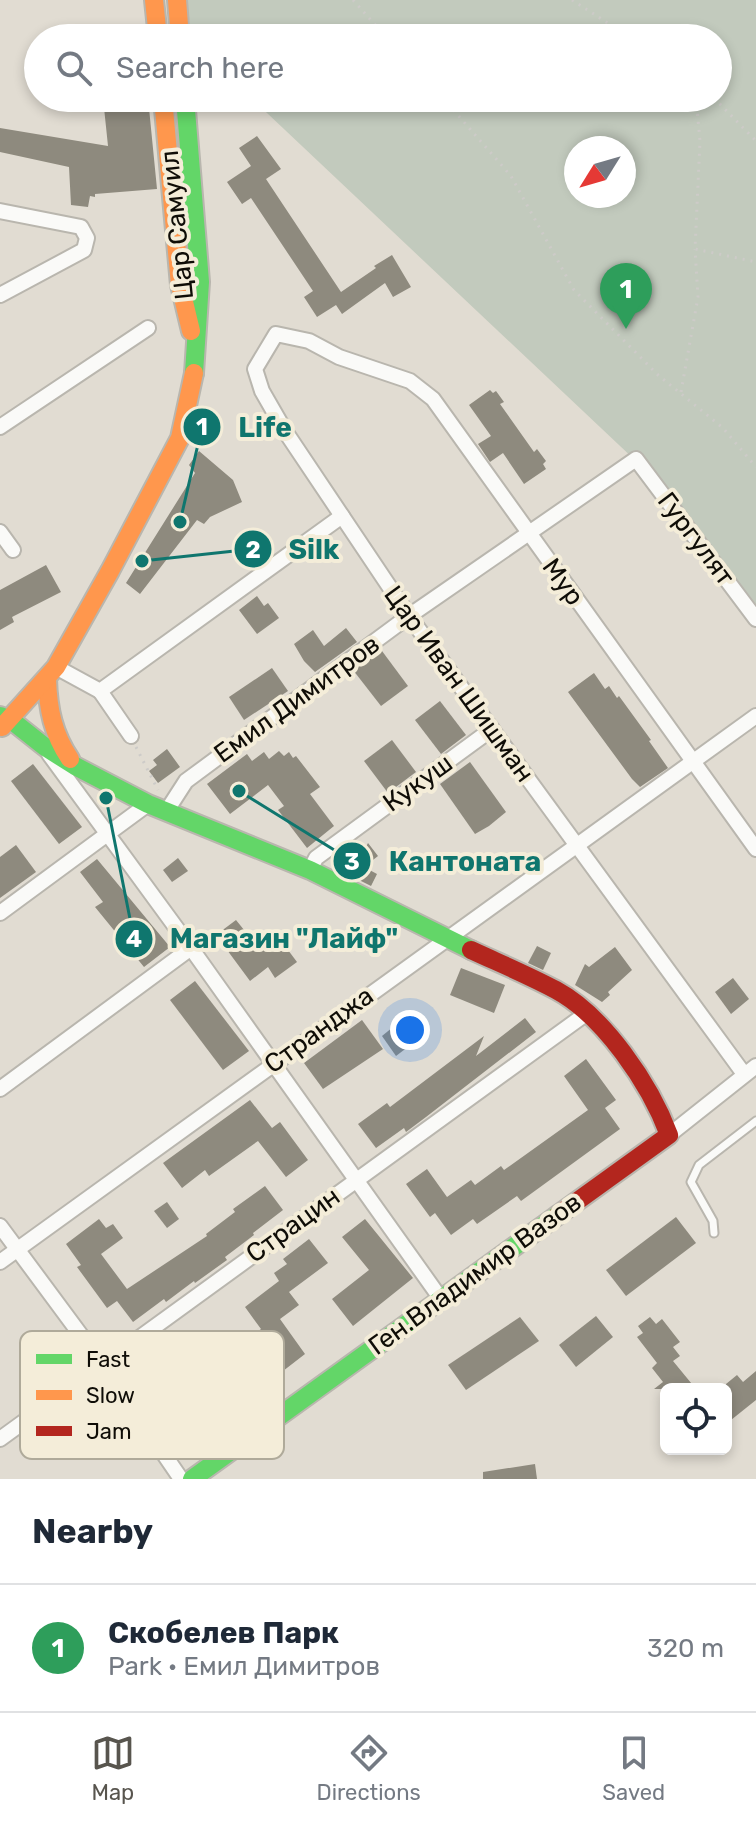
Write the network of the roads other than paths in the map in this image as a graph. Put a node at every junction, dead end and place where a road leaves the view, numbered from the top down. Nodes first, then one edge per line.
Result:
1 (154, 0) edge
2 (177, 0) edge
3 (157, 24) edge
4 (179, 24) edge
5 (164, 112) edge
6 (186, 112) edge
7 (0, 211) edge
8 (0, 295) edge
9 (148, 328) dead end
10 (196, 351) junction
11 (339, 357) joint
12 (0, 427) edge
13 (636, 459) joint
14 (342, 516) junction
15 (0, 532) edge
16 (527, 533) junction
17 (13, 550) dead end
18 (409, 616) junction
19 (756, 619) edge
20 (52, 673) junction
21 (100, 691) junction
22 (0, 701) edge
23 (756, 716) edge
24 (4, 722) edge
25 (492, 729) junction
26 (131, 736) road end
27 (45, 747) junction
28 (693, 764) junction
29 (75, 766) junction
30 (148, 804) junction
31 (167, 810) junction
32 (107, 836) junction
33 (577, 845) junction
34 (756, 849) edge
35 (310, 870) junction
36 (0, 913) edge
37 (446, 939) junction
38 (191, 948) junction
39 (587, 1013) junction
40 (273, 1063) junction
41 (750, 1070) edge
42 (0, 1089) edge
43 (756, 1121) edge
44 (669, 1135) junction
45 (355, 1179) junction
46 (0, 1226) edge
47 (714, 1233) dead end
48 (17, 1249) junction
49 (0, 1262) edge
50 (441, 1299) junction
51 (78, 1331) edge
52 (149, 1331) edge
53 (284, 1412) edge
54 (20, 1425) edge
55 (0, 1439) edge
56 (167, 1459) edge
57 (220, 1459) edge
58 (181, 1479) edge
59 (192, 1479) edge

1 - 3 street
2 - 4 street
5 - 10 street, Цар Самуил
6 - 10 street, Цар Самуил
7 - 8 street
9 - 12 street
10 - 20 street, Цар Самуил
11 - 14 street, Цар Иван Шишман
11 - 16 street, Мур
13 - 16 street, Емил Димитров
13 - 19 street, Гургулят
14 - 18 street, Цар Иван Шишман
14 - 21 street
15 - 17 street
16 - 18 street, Емил Димитров
16 - 28 street, Мур
18 - 25 street, Цар Иван Шишман
18 - 31 street, Емил Димитров
20 - 21 street
20 - 24 street, Цар Самуил
20 - 29 street
21 - 26 street
22 - 24 street
23 - 28 street, Странджа
24 - 27 street
25 - 33 street, Цар Иван Шишман
25 - 35 street, Кукуш
27 - 29 street
27 - 32 street
28 - 33 street, Странджа
28 - 34 street, Мур
29 - 30 street
30 - 31 street
30 - 32 street
31 - 35 street
32 - 36 street
32 - 38 street
33 - 37 street, Странджа
33 - 41 street, Цар Иван Шишман
35 - 37 street
37 - 39 street
37 - 40 street, Странджа
38 - 40 street
38 - 42 street
39 - 44 street
39 - 45 street, Страцин
40 - 45 street
40 - 48 street, Странджа
41 - 44 street, Ген.Владимир Вазов
43 - 47 lane
44 - 50 street, Ген.Владимир Вазов
45 - 50 street
45 - 52 street, Страцин
46 - 48 street
48 - 49 street, Странджа
48 - 51 street
50 - 53 street, Ген.Владимир Вазов
54 - 55 street, Страцин
56 - 58 street
57 - 59 street, Ген.Владимир Вазов

